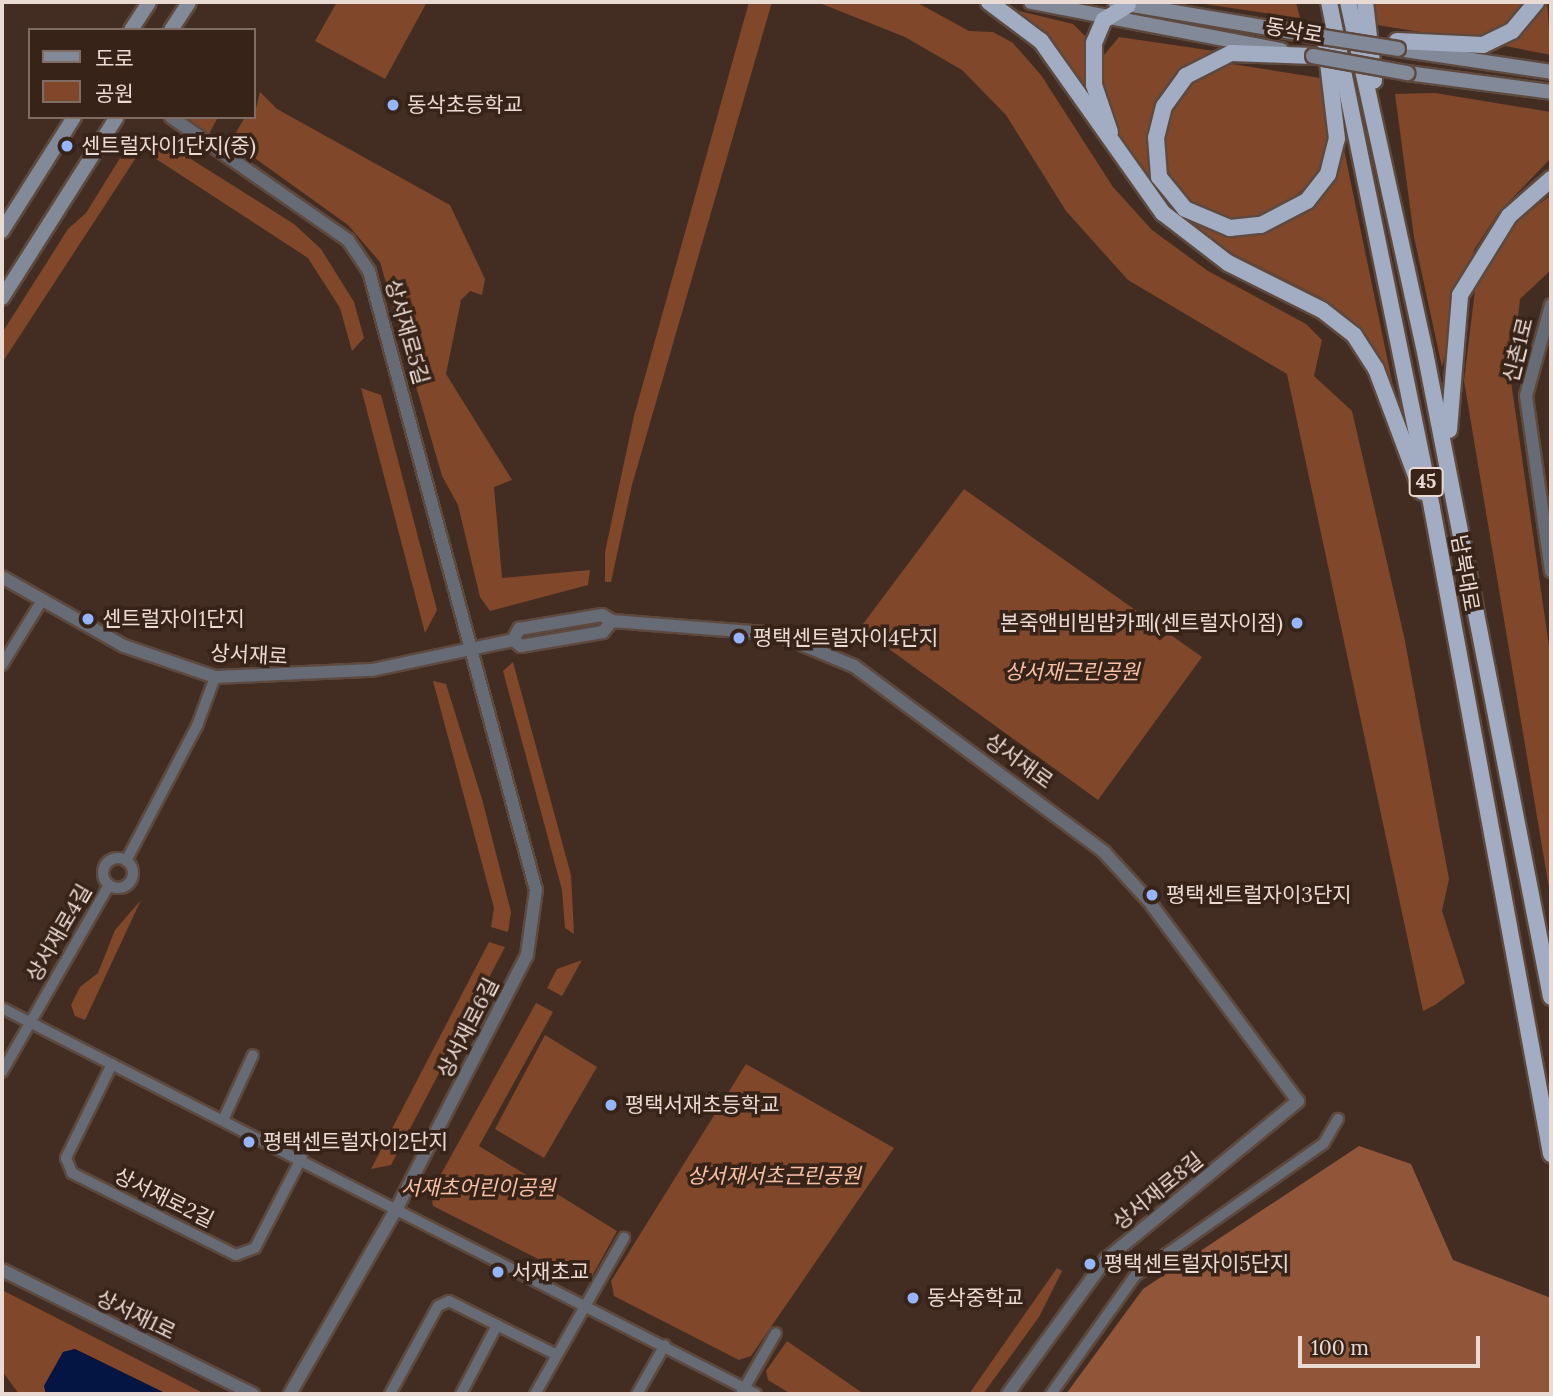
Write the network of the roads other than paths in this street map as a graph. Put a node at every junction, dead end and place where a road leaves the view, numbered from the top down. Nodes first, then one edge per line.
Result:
1 (149, 2) edge
2 (189, 2) edge
3 (989, 2) edge
4 (1031, 2) edge
5 (1319, 2) edge
6 (1329, 2) edge
7 (1348, 2) edge
8 (1365, 2) edge
9 (1536, 2) edge
10 (1122, 3) edge
11 (1104, 20) junction
12 (132, 28) edge
13 (173, 28) edge
14 (1398, 45) junction
15 (1313, 56) junction
16 (1551, 72) edge
17 (1551, 92) edge
18 (73, 119) edge
19 (116, 119) edge
20 (174, 119) edge
21 (1123, 163) junction
22 (1384, 163) junction
23 (1551, 179) edge
24 (2, 231) edge
25 (2, 298) edge
26 (1551, 305) edge
27 (1452, 492) junction
28 (1432, 508) junction
29 (1551, 571) edge
30 (2, 577) edge
31 (41, 602) junction
32 (470, 650) junction
33 (2, 665) edge
34 (215, 677) junction
35 (125, 861) junction
36 (108, 886) junction
37 (1551, 997) edge
38 (2, 1008) edge
39 (29, 1024) junction
40 (253, 1055) dead end
41 (112, 1064) junction
42 (2, 1072) edge
43 (1298, 1101) joint
44 (224, 1118) junction
45 (1338, 1119) dead end
46 (1551, 1154) edge
47 (302, 1157) junction
48 (398, 1206) junction
49 (624, 1238) dead end
50 (2, 1270) edge
51 (584, 1301) junction
52 (497, 1325) junction
53 (776, 1333) dead end
54 (665, 1345) junction
55 (555, 1354) junction
56 (743, 1391) edge
57 (253, 1394) edge
58 (290, 1394) edge
59 (390, 1394) edge
60 (461, 1394) edge
61 (535, 1394) edge
62 (637, 1394) edge
63 (756, 1394) edge
64 (1008, 1394) edge
65 (1051, 1394) edge

1 - 12 main road
2 - 13 main road
3 - 21 highway
4 - 11 main road, 동삭로
5 - 15 highway
6 - 28 highway, 남북대로 / 45
7 - 22 highway, 남북대로 / 45
8 - 22 highway
9 - 14 highway
10 - 11 highway
10 - 14 main road, 동삭로, bridge
11 - 15 main road, 동삭로
11 - 21 highway
14 - 16 main road, 동삭로
15 - 17 main road, 동삭로, bridge
18 - 24 main road
19 - 25 main road
20 - 32 street, 상서재로5길
21 - 28 highway
22 - 27 highway, 남북대로 / 45
23 - 27 highway
26 - 29 street, 신촌1로
27 - 37 highway, 남북대로 / 45
28 - 46 highway, 남북대로 / 45
30 - 31 street, 상서재로
31 - 33 street
31 - 34 street, 상서재로
32 - 34 street, 상서재로
32 - 43 street, 상서재로
32 - 48 street, 상서재로6길
34 - 35 street
35 - 36 street
35 - 36 street
36 - 39 street, 상서재로4길
38 - 39 street
39 - 41 street
39 - 42 street, 상서재로4길
40 - 44 street
41 - 44 street
41 - 47 street, 상서재로2길
43 - 64 street, 상서재로8길
44 - 47 street
45 - 65 street
47 - 48 street
48 - 51 street
48 - 58 street, 상서재로6길
49 - 51 street
50 - 57 street, 상서재1로
51 - 54 street
51 - 55 street
52 - 55 street
52 - 59 street
52 - 60 street
53 - 56 street
54 - 56 street
54 - 62 street
55 - 61 street
56 - 63 street

